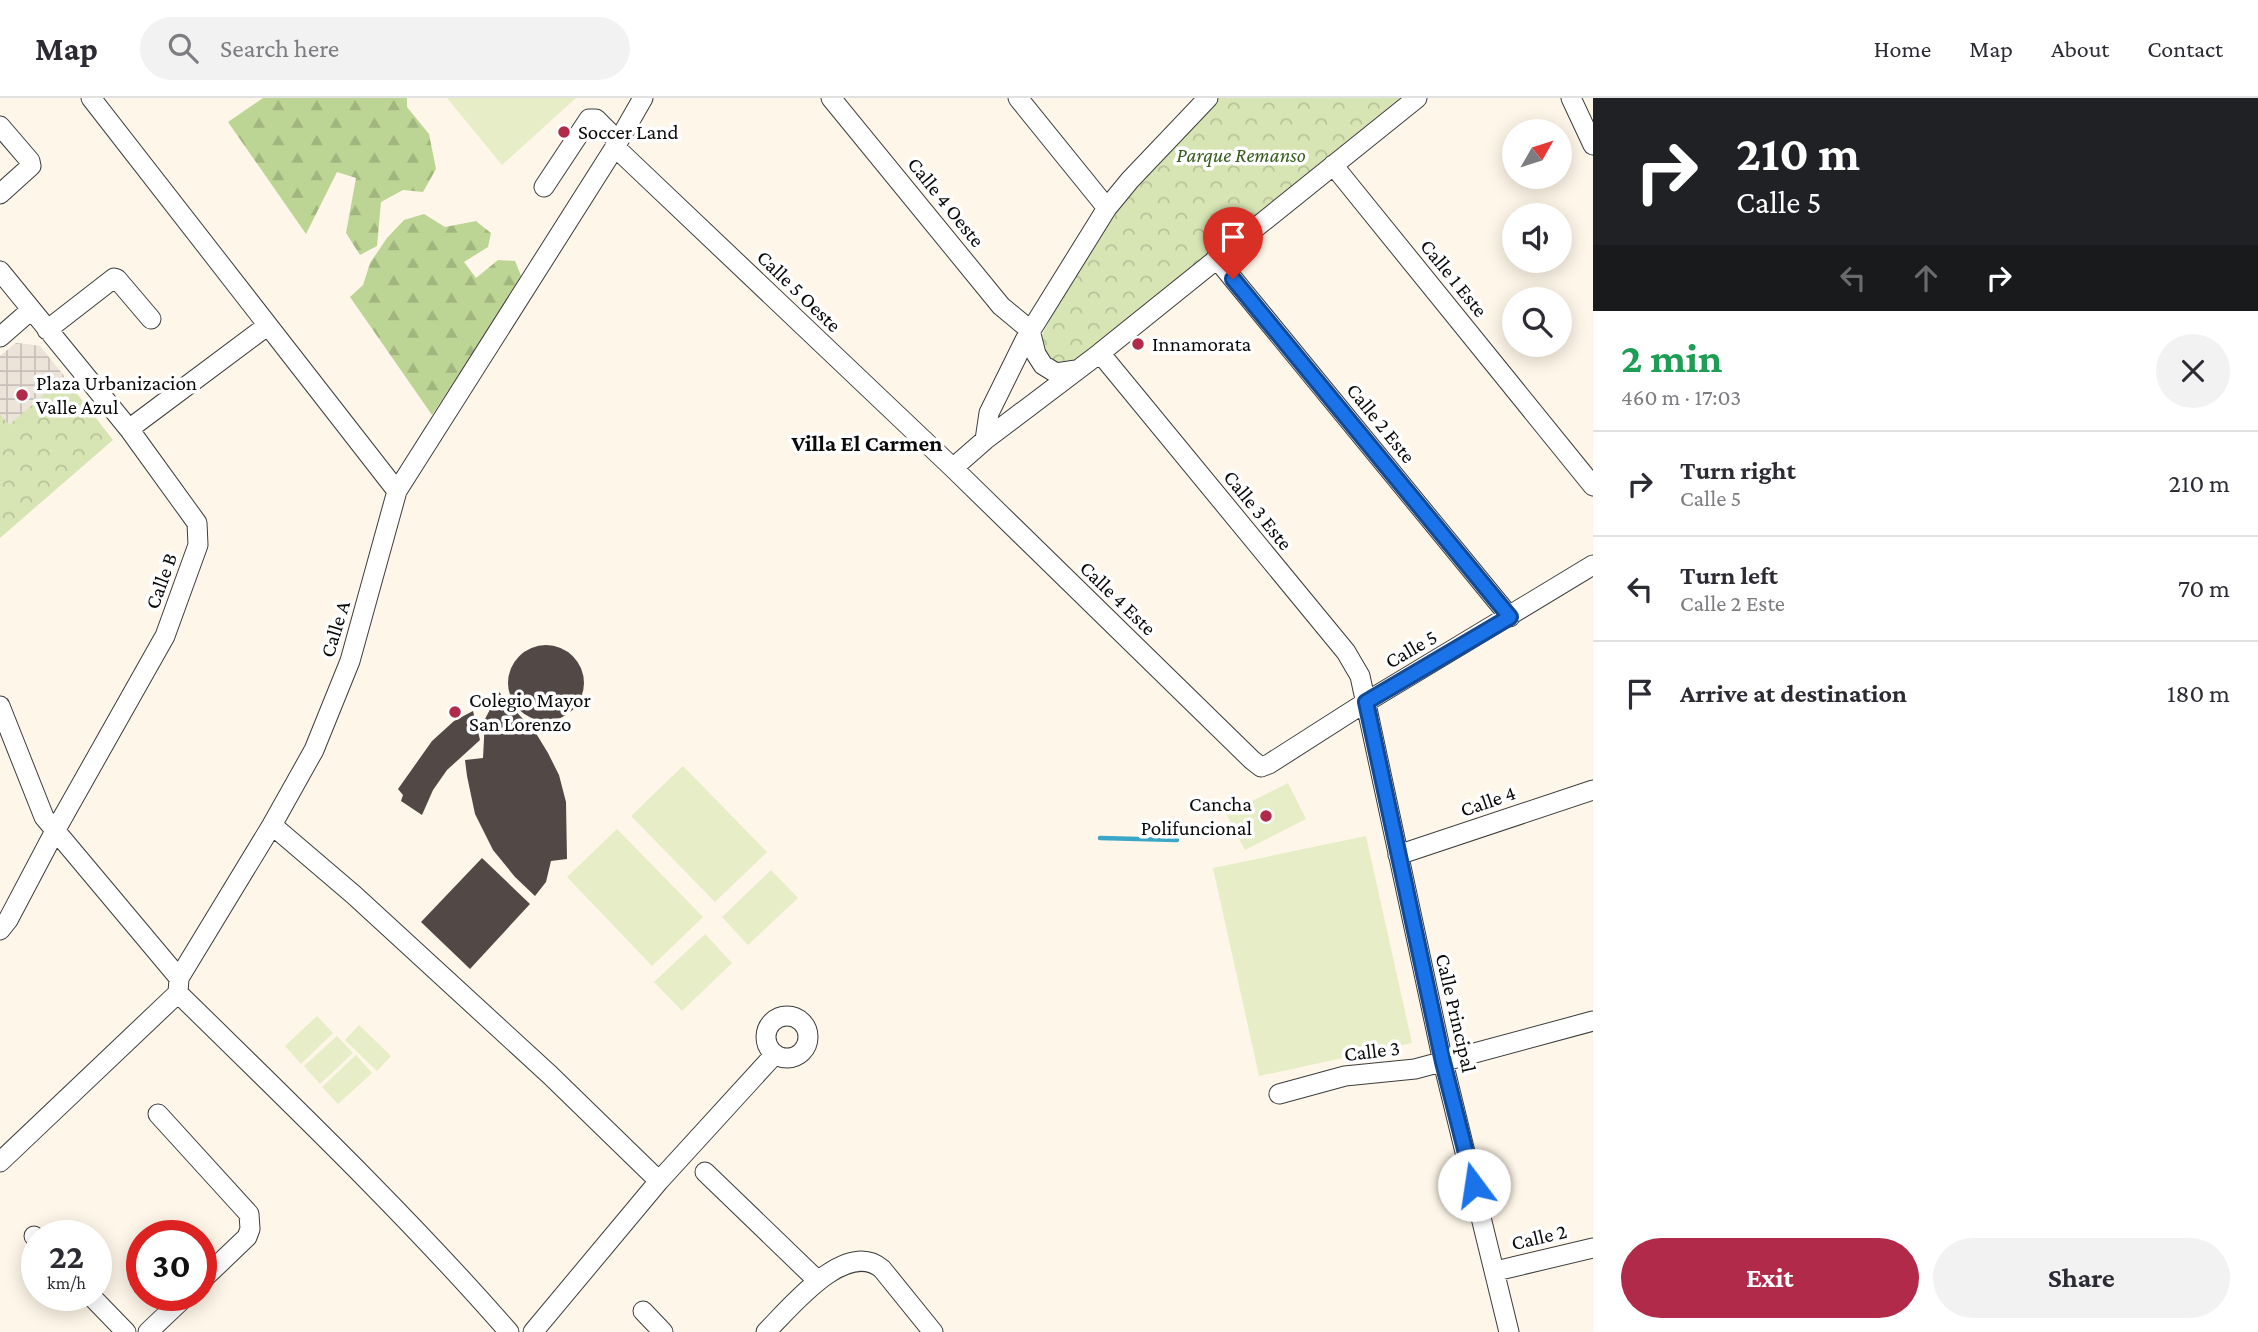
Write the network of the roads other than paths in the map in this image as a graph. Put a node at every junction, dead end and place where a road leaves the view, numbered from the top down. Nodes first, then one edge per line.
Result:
1 (91, 98) edge
2 (643, 98) edge
3 (831, 98) edge
4 (1018, 98) edge
5 (1208, 98) edge
6 (1417, 98) edge
7 (1571, 98) edge
8 (0, 127) edge
9 (616, 144) junction
10 (1593, 145) edge
11 (1333, 164) junction
12 (544, 187) dead end
13 (0, 194) edge
14 (1107, 208) junction
15 (1216, 258) junction
16 (0, 271) edge
17 (31, 310) junction
18 (151, 319) dead end
19 (267, 326) junction
20 (47, 330) junction
21 (1030, 330) junction
22 (0, 337) edge
23 (1100, 354) junction
24 (1079, 369) junction
25 (129, 429) junction
26 (985, 440) junction
27 (953, 468) junction
28 (1593, 486) edge
29 (397, 491) junction
30 (1593, 565) edge
31 (1510, 617) junction
32 (1366, 702) junction
33 (0, 706) edge
34 (1252, 760) joint
35 (1593, 790) edge
36 (272, 825) junction
37 (55, 831) junction
38 (1398, 856) junction
39 (0, 930) edge
40 (179, 985) junction
41 (1593, 1021) edge
42 (775, 1054) dead end
43 (1443, 1062) junction
44 (1279, 1094) dead end
45 (158, 1114) dead end
46 (0, 1162) edge
47 (705, 1172) dead end
48 (659, 1181) junction
49 (1593, 1248) edge
50 (217, 1266) edge
51 (1496, 1270) junction
52 (818, 1281) junction
53 (106, 1311) edge
54 (170, 1311) edge
55 (643, 1311) dead end
56 (126, 1332) edge
57 (148, 1332) edge
58 (509, 1332) edge
59 (533, 1332) edge
60 (663, 1332) edge
61 (766, 1332) edge
62 (933, 1332) edge
63 (1509, 1332) edge

1 - 19 street
2 - 9 street, Calle A
3 - 21 street, Calle 4 Oeste
4 - 14 street
5 - 14 street
6 - 11 street
7 - 10 street
8 - 13 street
9 - 12 street, Calle 5 Oeste
9 - 27 street, Calle 5 Oeste
9 - 29 street, Calle A
11 - 15 street
11 - 28 street, Calle 1 Este
14 - 21 street
15 - 23 street
15 - 31 street, Calle 2 Este
16 - 17 street, Calle B
17 - 20 street, Calle B
17 - 22 street
18 - 20 street
19 - 25 street
19 - 29 street
20 - 25 street, Calle B
21 - 24 street
21 - 26 street
23 - 24 street
23 - 32 street, Calle 3 Este
24 - 26 street
25 - 37 street, Calle B
26 - 27 street
27 - 34 street, Calle 4 Este
29 - 36 street, Calle A
30 - 31 street, Calle 5
31 - 32 street, Calle 5
32 - 34 street, Calle 5
32 - 38 street, Calle Principal
33 - 37 street
35 - 38 street, Calle 4
36 - 40 street, Calle A
36 - 48 street
37 - 39 street, Calle B
37 - 40 street
38 - 43 street, Calle Principal
40 - 46 street, Calle A
40 - 58 street
41 - 43 street, Calle 3
42 - 48 street
43 - 44 street, Calle 3
43 - 51 street, Calle Principal
45 - 50 street
47 - 52 street
48 - 59 street
49 - 51 street, Calle 2
51 - 63 street, Calle Principal
52 - 61 street
52 - 62 street
53 - 56 street
54 - 57 street
55 - 60 street

